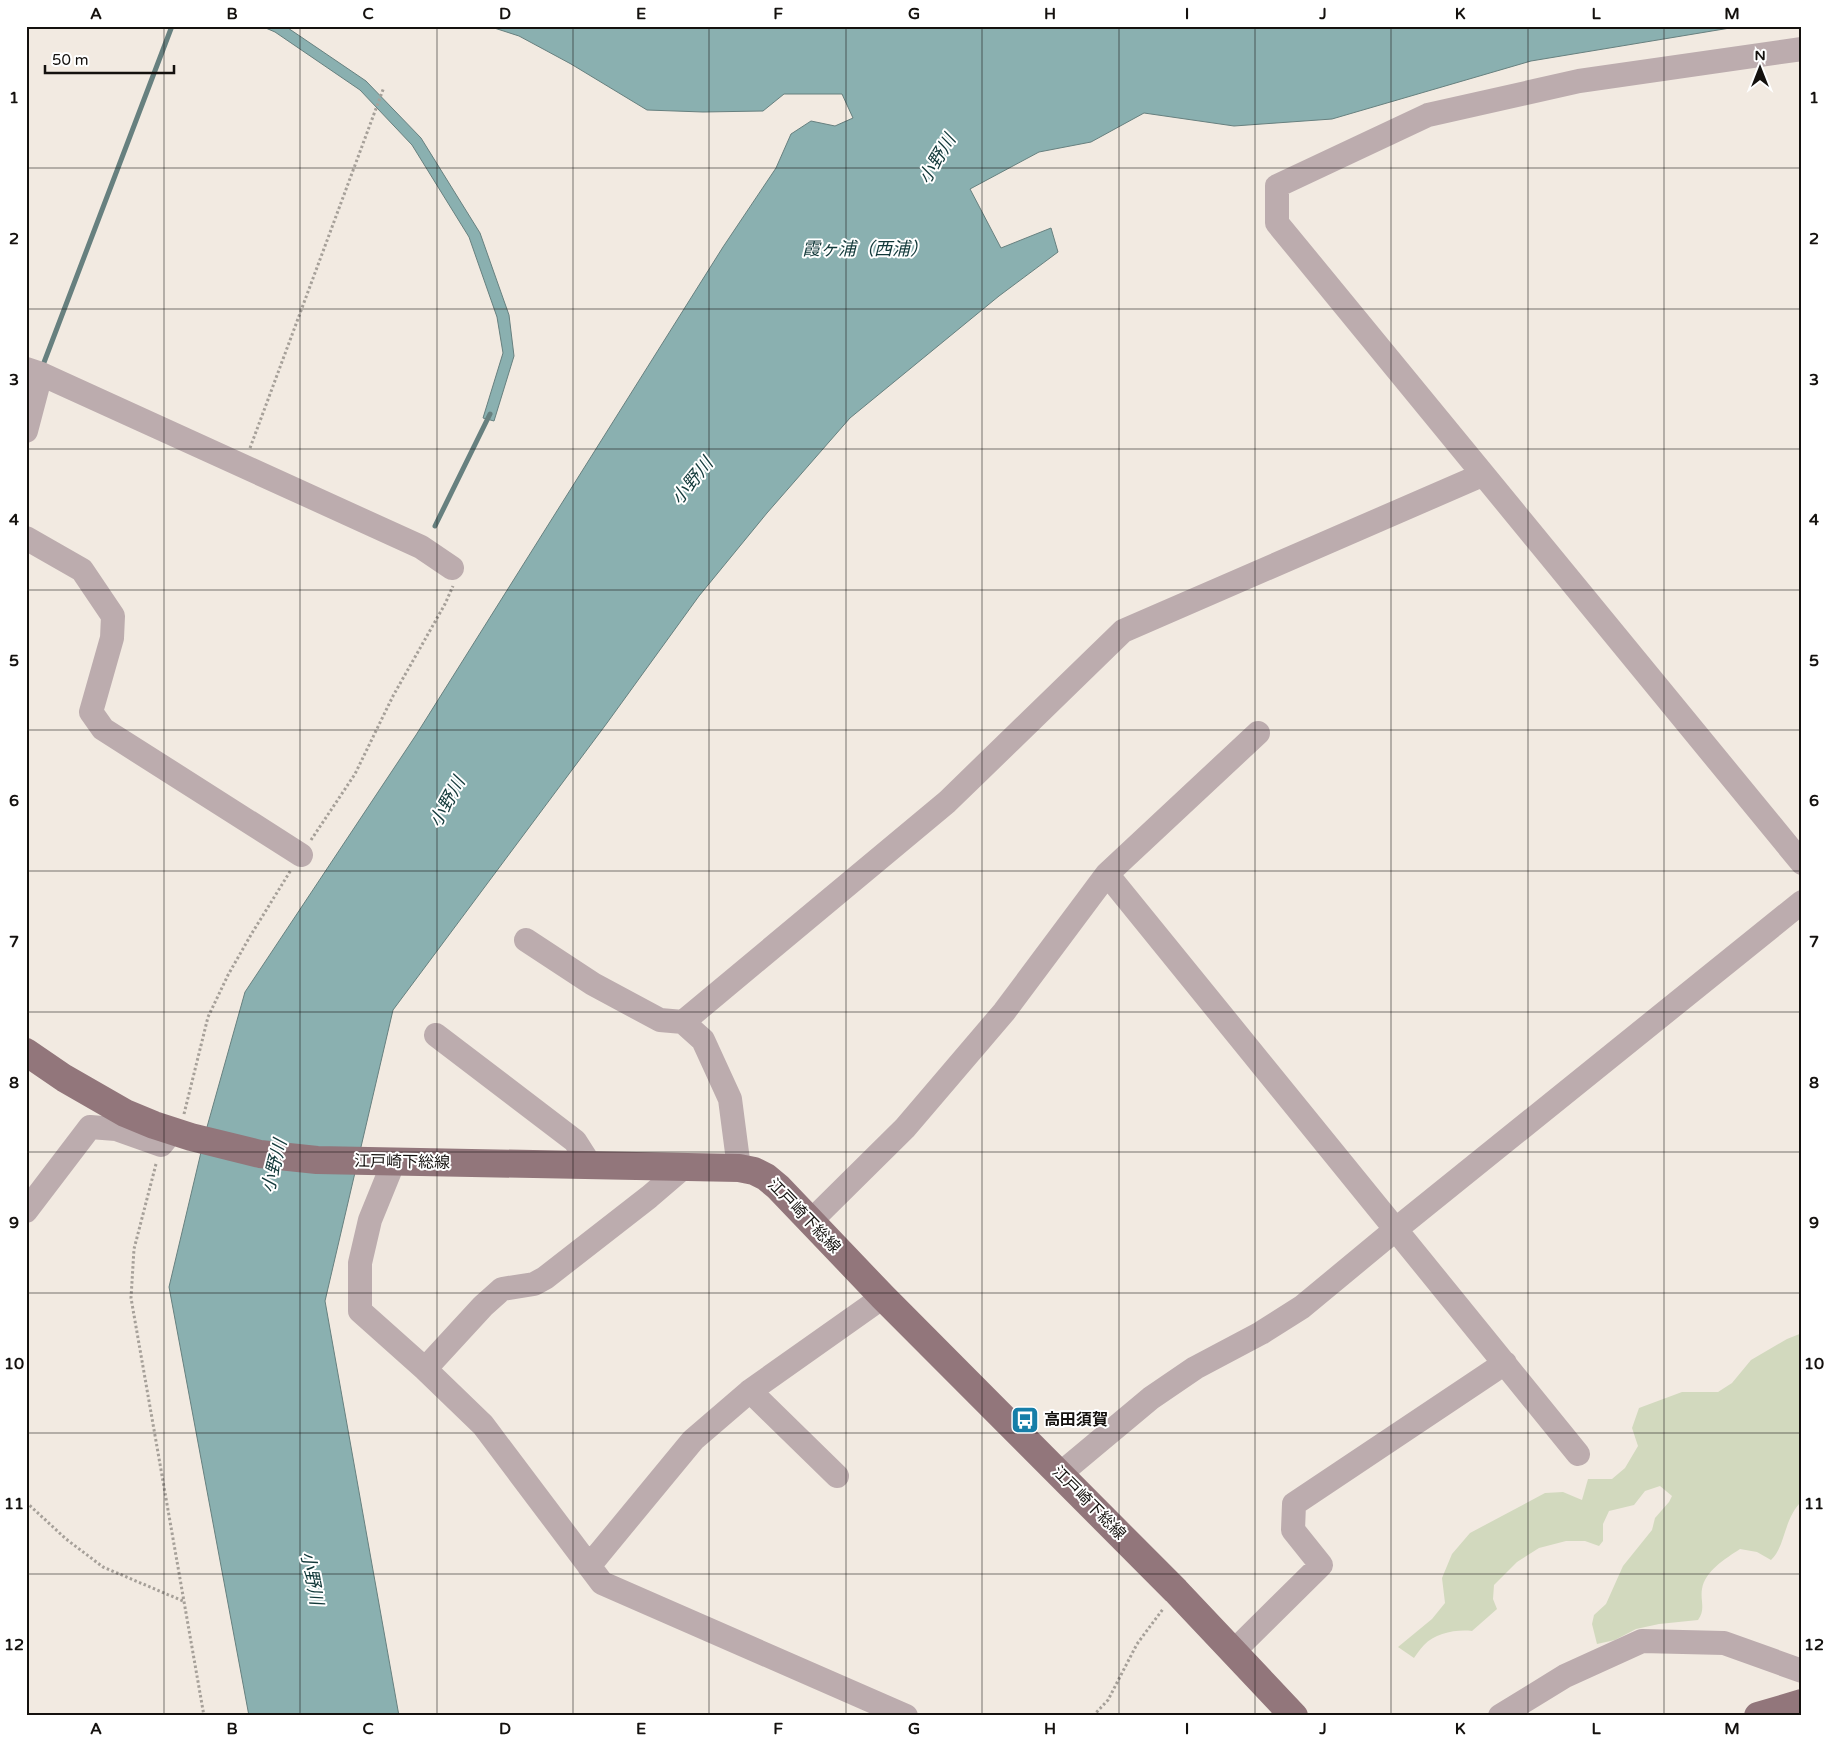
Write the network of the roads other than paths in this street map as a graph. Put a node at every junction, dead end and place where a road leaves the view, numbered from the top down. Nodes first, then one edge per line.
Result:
1 (1802, 49) edge
2 (33, 372) edge
3 (26, 431) edge
4 (1482, 475) junction
5 (26, 538) edge
6 (452, 568) dead end
7 (1258, 733) dead end
8 (300, 855) dead end
9 (1802, 863) edge
10 (1107, 874) junction
11 (1802, 902) edge
12 (526, 940) dead end
13 (683, 1022) junction
14 (436, 1035) dead end
15 (26, 1052) edge
16 (182, 1134) junction
17 (388, 1161) junction
18 (591, 1166) junction
19 (684, 1166) junction
20 (739, 1168) junction
21 (26, 1211) edge
22 (810, 1222) junction
23 (1395, 1230) junction
24 (883, 1297) junction
25 (1505, 1363) junction
26 (425, 1369) junction
27 (750, 1391) junction
28 (1578, 1454) dead end
29 (1060, 1474) junction
30 (837, 1476) dead end
31 (589, 1566) junction
32 (1233, 1652) junction
33 (1802, 1671) edge
34 (1802, 1703) edge
35 (906, 1716) edge
36 (1294, 1716) edge
37 (1500, 1716) edge
38 (1758, 1716) edge

1 - 4 street
2 - 3 street
2 - 6 street
4 - 9 street
4 - 13 street
5 - 8 street
7 - 10 street
10 - 22 street
10 - 23 street
11 - 23 street
12 - 13 street
13 - 20 street
14 - 18 street
15 - 16 main road, 江戸崎下総線
16 - 17 main road, 江戸崎下総線
16 - 21 street
17 - 18 main road, 江戸崎下総線
17 - 26 street
18 - 19 main road, 江戸崎下総線
19 - 20 main road, 江戸崎下総線
19 - 26 street
20 - 22 main road, 江戸崎下総線
22 - 24 main road, 江戸崎下総線
23 - 25 street
23 - 29 street
24 - 27 street
24 - 29 main road, 江戸崎下総線
25 - 28 street
25 - 32 street
26 - 31 street
27 - 30 street
27 - 31 street
29 - 32 main road, 江戸崎下総線
31 - 35 street
32 - 36 main road, 江戸崎下総線
33 - 37 street
34 - 38 main road

